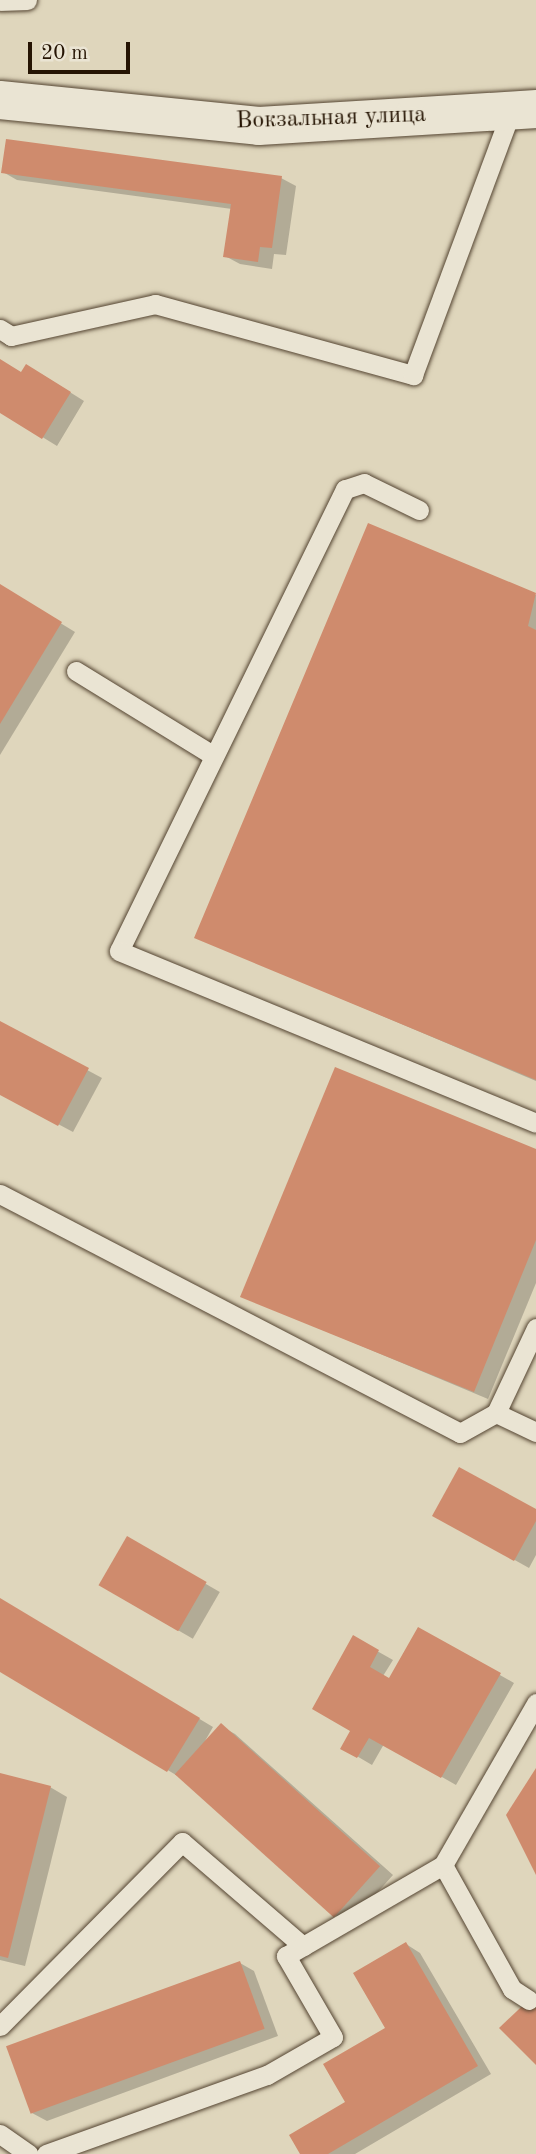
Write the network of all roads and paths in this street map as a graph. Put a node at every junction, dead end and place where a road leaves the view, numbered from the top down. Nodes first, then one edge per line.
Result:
1 (27, 0) edge
2 (0, 1) edge
3 (0, 100) edge
4 (523, 110) edge
5 (0, 329) edge
6 (419, 510) dead end
7 (76, 671) dead end
8 (214, 755) junction
9 (536, 1123) edge
10 (0, 1194) edge
11 (536, 1328) edge
12 (496, 1413) junction
13 (536, 1432) edge
14 (536, 1703) edge
15 (443, 1864) junction
16 (303, 1946) junction
17 (529, 2000) dead end
18 (0, 2025) edge
19 (0, 2134) edge
20 (29, 2154) edge
21 (46, 2154) edge

1 - 2 lane
3 - 4 street, Вокзальная улица
4 - 5 lane
6 - 8 lane
7 - 8 lane
8 - 9 lane
10 - 12 lane
11 - 12 lane
12 - 13 lane
14 - 15 lane
15 - 16 lane
15 - 17 lane
16 - 18 lane
16 - 21 lane
19 - 20 lane

